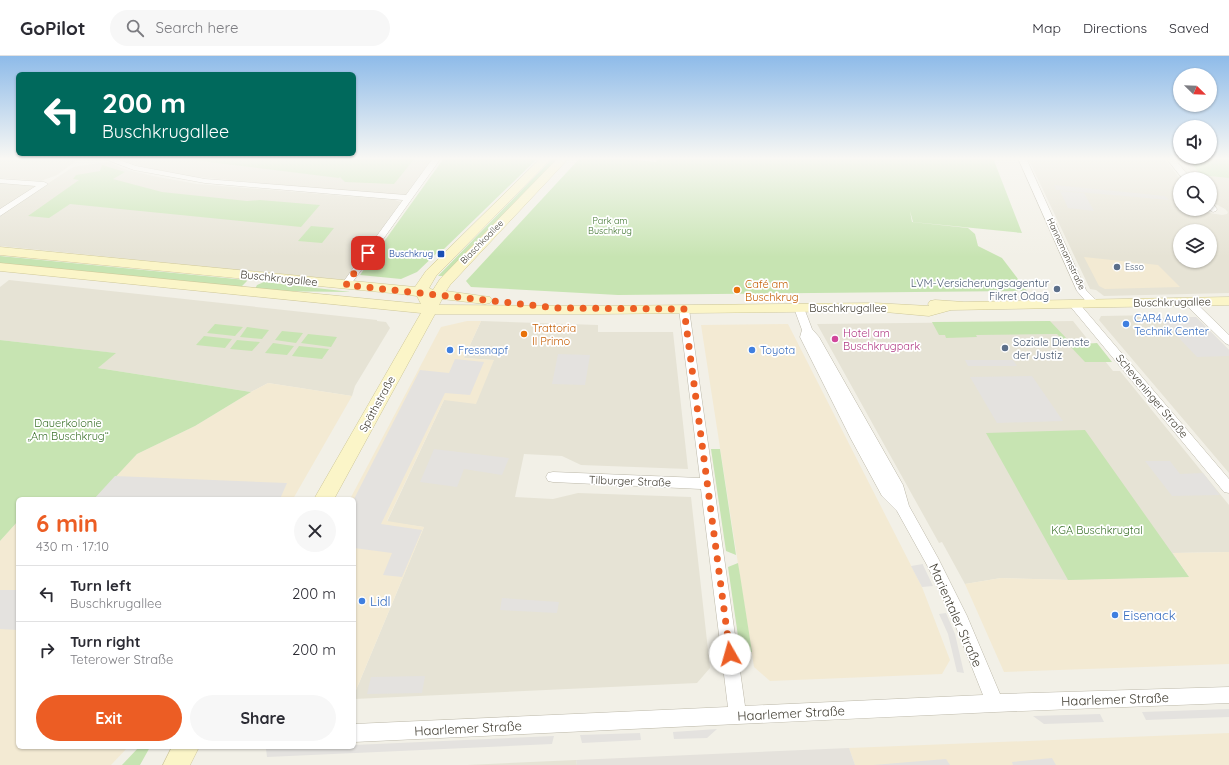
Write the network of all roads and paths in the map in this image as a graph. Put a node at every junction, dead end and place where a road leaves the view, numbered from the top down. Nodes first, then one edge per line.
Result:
1 (33, 191) edge
2 (325, 191) edge
3 (412, 191) edge
4 (514, 191) edge
5 (532, 191) edge
6 (1037, 191) edge
7 (407, 198) junction
8 (0, 213) edge
9 (0, 251) edge
10 (0, 267) edge
11 (259, 276) junction
12 (346, 285) junction
13 (246, 291) junction
14 (430, 293) junction
15 (1189, 302) junction
16 (1229, 302) edge
17 (1074, 304) junction
18 (1094, 304) junction
19 (558, 308) junction
20 (799, 308) junction
21 (430, 309) junction
22 (684, 309) junction
23 (1229, 341) edge
24 (553, 477) dead end
25 (708, 484) junction
26 (1229, 488) edge
27 (325, 497) edge
28 (1229, 695) edge
29 (995, 703) junction
30 (738, 716) junction
31 (356, 733) edge
32 (185, 749) edge
33 (176, 765) edge

1 - 8 street
2 - 7 street
3 - 7 street
4 - 14 main road, Blaschkoallee
5 - 14 main road, Blaschkoallee
6 - 18 street, Hannemannstraße
7 - 12 street
9 - 11 main road, Buschkrugallee
10 - 13 main road, Buschkrugallee
11 - 12 main road, Buschkrugallee
11 - 13 main road
12 - 14 main road, Buschkrugallee
13 - 21 main road, Buschkrugallee
14 - 19 main road, Buschkrugallee
14 - 21 main road, Späthstraße
15 - 16 main road, Buschkrugallee
15 - 18 main road, Buschkrugallee
15 - 23 street
17 - 18 main road, Buschkrugallee
17 - 20 main road, Buschkrugallee
17 - 26 street, Scheveninger Straße
19 - 21 main road, Buschkrugallee
19 - 22 main road, Buschkrugallee
20 - 22 main road, Buschkrugallee
20 - 29 street, Marientaler Straße
21 - 27 main road, Späthstraße
22 - 25 street
24 - 25 street, Tilburger Straße
25 - 30 street
28 - 29 street, Haarlemer Straße
29 - 30 street, Haarlemer Straße
30 - 31 street, Haarlemer Straße
32 - 33 main road

